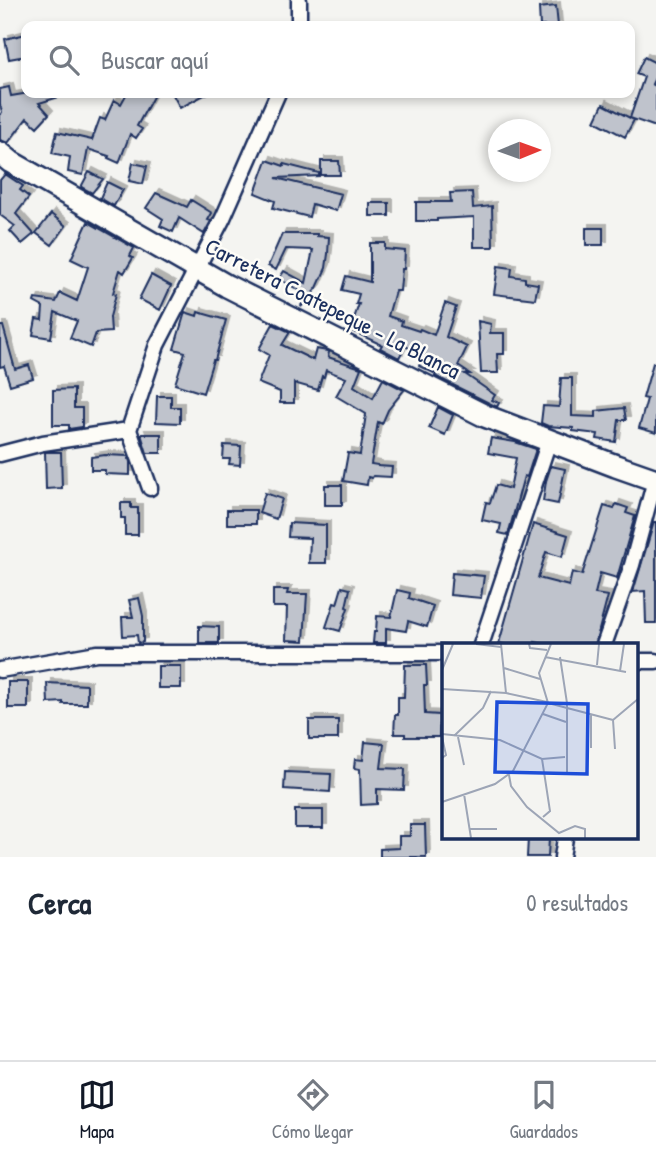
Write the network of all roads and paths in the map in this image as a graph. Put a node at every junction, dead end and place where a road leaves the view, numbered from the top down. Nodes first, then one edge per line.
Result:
1 (299, 0) edge
2 (299, 21) edge
3 (276, 98) edge
4 (0, 153) edge
5 (198, 269) junction
6 (129, 430) junction
7 (549, 441) junction
8 (0, 454) edge
9 (656, 480) edge
10 (150, 488) dead end
11 (482, 643) edge
12 (605, 643) edge
13 (442, 653) edge
14 (638, 661) edge
15 (656, 661) edge
16 (0, 670) edge
17 (565, 839) edge
18 (562, 857) edge

1 - 2 street
3 - 5 street
4 - 5 main road, Carretera Coatepeque - La Blanca
5 - 6 street
5 - 7 main road, Carretera Coatepeque - La Blanca
6 - 8 street
6 - 10 street
7 - 9 main road, Carretera Coatepeque - La Blanca
7 - 11 street
9 - 12 street
13 - 16 street
14 - 15 street
17 - 18 street

